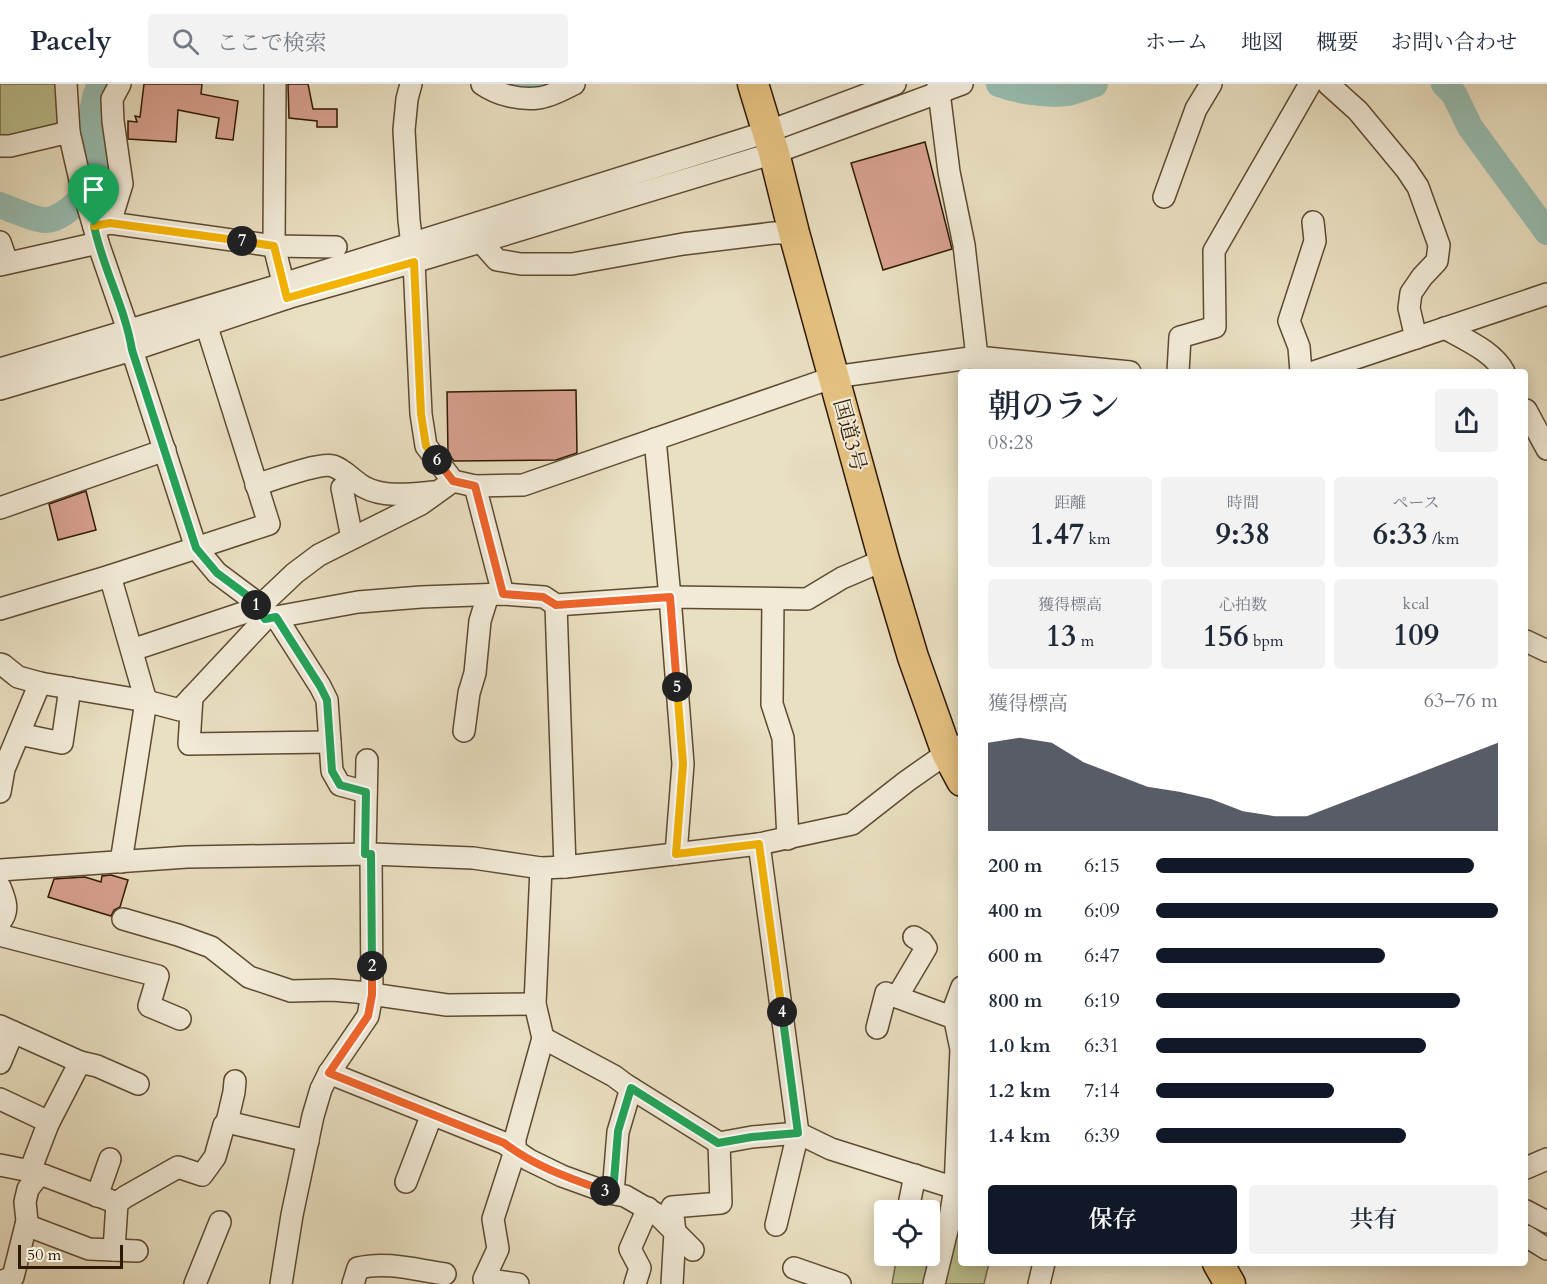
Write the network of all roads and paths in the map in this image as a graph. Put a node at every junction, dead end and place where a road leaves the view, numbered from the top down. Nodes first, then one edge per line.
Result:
1 (66, 84) edge
2 (120, 84) edge
3 (275, 84) edge
4 (411, 84) edge
5 (483, 84) edge
6 (574, 84) edge
7 (753, 84) edge
8 (895, 84) edge
9 (962, 84) edge
10 (1211, 84) edge
11 (1310, 84) edge
12 (1328, 84) edge
13 (938, 88) edge
14 (69, 132) junction
15 (770, 143) junction
16 (0, 146) edge
17 (1164, 197) dead end
18 (1313, 222) dead end
19 (101, 231) junction
20 (479, 233) junction
21 (794, 233) junction
22 (0, 242) edge
23 (274, 246) junction
24 (336, 247) dead end
25 (414, 253) junction
26 (4, 263) edge
27 (285, 291) junction
28 (1547, 294) edge
29 (206, 324) junction
30 (1445, 328) junction
31 (1416, 338) junction
32 (130, 340) junction
33 (980, 364) edge
34 (0, 369) edge
35 (1074, 369) edge
36 (1178, 369) edge
37 (1301, 369) edge
38 (1323, 369) edge
39 (1503, 369) edge
40 (834, 377) junction
41 (0, 389) edge
42 (1528, 414) edge
43 (654, 439) junction
44 (1547, 449) edge
45 (165, 450) junction
46 (256, 485) junction
47 (446, 486) junction
48 (475, 486) junction
49 (342, 488) dead end
50 (0, 508) edge
51 (352, 538) junction
52 (196, 548) junction
53 (884, 560) junction
54 (110, 576) junction
55 (496, 595) junction
56 (670, 597) junction
57 (773, 599) junction
58 (556, 605) junction
59 (0, 609) edge
60 (266, 615) junction
61 (1528, 642) edge
62 (132, 650) junction
63 (1547, 651) edge
64 (0, 664) edge
65 (40, 683) junction
66 (70, 688) junction
67 (192, 697) junction
68 (146, 701) junction
69 (464, 731) dead end
70 (19, 734) junction
71 (330, 742) junction
72 (954, 749) edge
73 (367, 760) dead end
74 (958, 765) edge
75 (0, 792) edge
76 (366, 792) junction
77 (788, 839) junction
78 (759, 844) junction
79 (368, 854) junction
80 (676, 854) junction
81 (121, 862) junction
82 (565, 867) junction
83 (541, 868) junction
84 (0, 870) edge
85 (0, 887) edge
86 (123, 919) dead end
87 (0, 922) edge
88 (0, 930) edge
89 (914, 937) dead end
90 (372, 995) junction
91 (897, 998) junction
92 (958, 998) edge
93 (534, 1004) junction
94 (954, 1018) junction
95 (180, 1019) dead end
96 (877, 1028) dead end
97 (7, 1029) edge
98 (958, 1036) edge
99 (543, 1038) junction
100 (80, 1062) junction
101 (0, 1063) edge
102 (329, 1073) junction
103 (235, 1081) dead end
104 (138, 1084) dead end
105 (631, 1088) junction
106 (0, 1099) edge
107 (432, 1114) junction
108 (49, 1122) junction
109 (227, 1122) junction
110 (798, 1133) junction
111 (308, 1141) junction
112 (718, 1143) junction
113 (958, 1145) edge
114 (515, 1151) junction
115 (110, 1159) dead end
116 (1547, 1159) edge
117 (0, 1164) edge
118 (1528, 1167) edge
119 (34, 1173) junction
120 (915, 1175) junction
121 (957, 1177) edge
122 (406, 1182) dead end
123 (613, 1193) junction
124 (97, 1196) junction
125 (910, 1200) edge
126 (117, 1203) junction
127 (648, 1208) junction
128 (1528, 1212) edge
129 (956, 1220) edge
130 (220, 1222) dead end
131 (1547, 1222) edge
132 (26, 1225) junction
133 (776, 1225) dead end
134 (675, 1232) junction
135 (1528, 1237) edge
136 (1547, 1249) edge
137 (114, 1250) junction
138 (693, 1250) dead end
139 (137, 1251) dead end
140 (1043, 1266) edge
141 (1220, 1266) edge
142 (794, 1268) dead end
143 (445, 1274) dead end
144 (0, 1282) edge
145 (195, 1284) edge
146 (281, 1284) edge
147 (353, 1284) edge
148 (518, 1284) edge
149 (634, 1284) edge
150 (672, 1284) edge
151 (840, 1284) edge
152 (934, 1284) edge
153 (1038, 1284) edge
154 (1230, 1284) edge

1 - 14 street
2 - 19 street
3 - 23 street
4 - 25 street
5 - 6 street
7 - 15 highway, 国道3号
8 - 15 street
9 - 13 street
10 - 17 street
11 - 36 street
12 - 31 street
13 - 15 street
13 - 33 street
14 - 16 street
14 - 19 street
15 - 20 street
15 - 21 highway, 国道3号
18 - 37 street
19 - 23 street
19 - 26 street
19 - 32 street
20 - 21 street
20 - 25 street
21 - 40 highway, 国道3号
22 - 26 street
23 - 24 street
23 - 27 street
25 - 27 street
25 - 47 street
27 - 29 street
27 - 32 street
28 - 30 street
29 - 32 street
29 - 46 street
30 - 31 street
30 - 39 street
31 - 38 street
32 - 34 street
32 - 41 street
32 - 45 street
33 - 35 street
33 - 40 street
40 - 43 street
40 - 53 highway, 国道3号
42 - 44 street
43 - 48 street
43 - 56 street
45 - 50 street
45 - 52 street
46 - 47 street
46 - 52 street
47 - 48 street
47 - 51 street
48 - 55 street
49 - 51 street
51 - 60 street
52 - 54 street
52 - 60 street
53 - 57 street
53 - 72 highway, 国道3号
54 - 59 street
54 - 62 street
55 - 58 street
55 - 60 street
55 - 69 street
56 - 57 street
56 - 58 street
56 - 80 street
57 - 77 street
58 - 82 street
60 - 62 street
60 - 67 street
60 - 71 street
61 - 63 street
62 - 68 street
64 - 65 street
65 - 66 street
65 - 70 street
66 - 68 street
66 - 70 street
67 - 68 street
67 - 71 street
68 - 81 street
70 - 75 street
71 - 76 street
72 - 74 highway, 国道3号
72 - 77 street
73 - 76 street
76 - 79 street
77 - 78 street
78 - 80 street
78 - 110 street
79 - 81 street
79 - 83 street
79 - 90 street
80 - 82 street
81 - 84 street
82 - 83 street
83 - 93 street
85 - 87 street
86 - 90 street
88 - 95 street
89 - 91 street
90 - 93 street
90 - 102 street
91 - 94 street
91 - 96 street
92 - 94 street
93 - 99 street
94 - 98 street
97 - 100 street
97 - 101 street
99 - 105 street
99 - 114 street
100 - 104 street
100 - 108 street
102 - 107 street
102 - 111 street
103 - 109 street
105 - 112 street
105 - 123 street
106 - 108 street
107 - 114 street
107 - 122 street
108 - 119 street
109 - 111 street
109 - 126 street
110 - 112 street
110 - 120 street
110 - 133 street
111 - 146 street
112 - 134 street
113 - 121 street
114 - 123 street
114 - 148 street
115 - 124 street
116 - 118 street
117 - 119 street
119 - 124 street
119 - 132 street
120 - 121 street
120 - 125 street
121 - 129 street
123 - 127 street
124 - 126 street
126 - 137 street
127 - 134 street
127 - 149 street
128 - 131 street
129 - 152 street
130 - 145 street
132 - 137 street
132 - 144 street
134 - 138 street
134 - 150 street
135 - 136 street
137 - 139 street
140 - 153 street
141 - 154 highway
142 - 151 street
143 - 147 street

